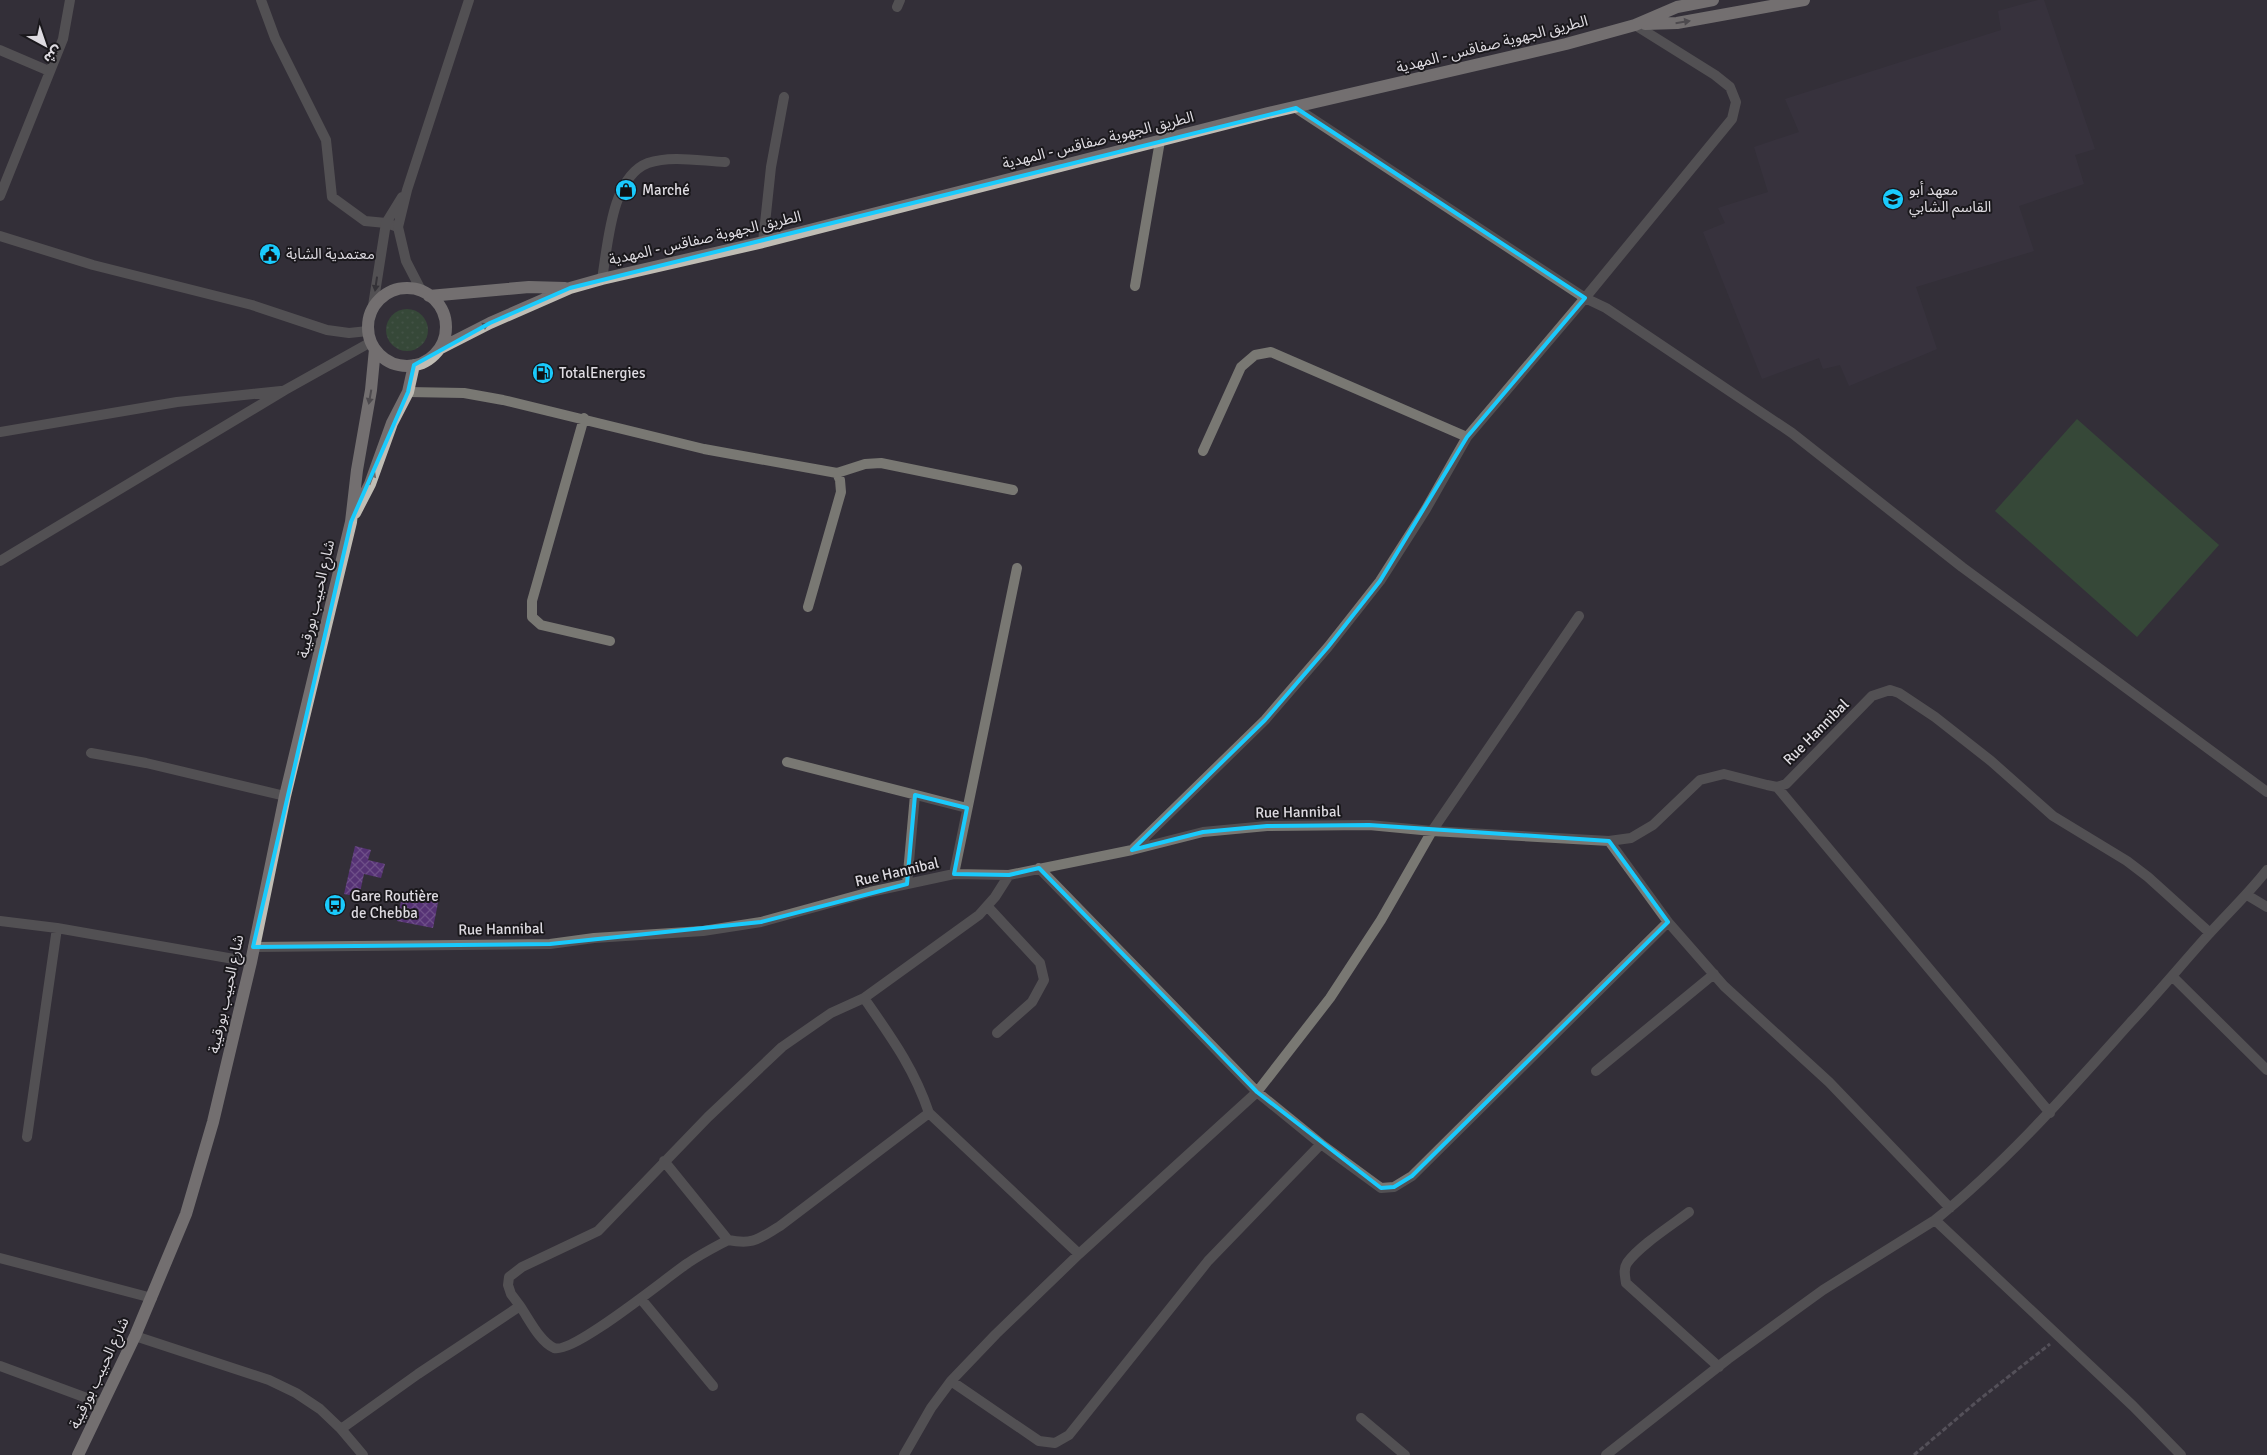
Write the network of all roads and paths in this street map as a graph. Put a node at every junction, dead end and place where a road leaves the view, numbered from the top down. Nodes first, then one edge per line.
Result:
1 (70, 0) edge
2 (261, 0) edge
3 (469, 0) edge
4 (1713, 0) edge
5 (1804, 0) edge
6 (1777, 2) edge
7 (1635, 25) junction
8 (0, 50) edge
9 (49, 70) junction
10 (784, 97) dead end
11 (1296, 108) junction
12 (1160, 141) junction
13 (724, 162) dead end
14 (407, 190) junction
15 (0, 196) edge
16 (386, 223) junction
17 (398, 227) junction
18 (0, 236) edge
19 (762, 242) junction
20 (602, 279) junction
21 (1135, 286) dead end
22 (570, 288) junction
23 (426, 294) junction
24 (1585, 298) junction
25 (372, 312) junction
26 (371, 340) junction
27 (439, 349) junction
28 (414, 365) junction
29 (285, 390) junction
30 (408, 392) junction
31 (584, 418) junction
32 (0, 432) edge
33 (1467, 436) junction
34 (1203, 451) dead end
35 (837, 473) junction
36 (1013, 490) dead end
37 (351, 522) junction
38 (0, 561) edge
39 (1018, 568) dead end
40 (808, 608) dead end
41 (1579, 616) dead end
42 (610, 641) dead end
43 (91, 753) dead end
44 (787, 762) dead end
45 (1776, 787) junction
46 (2267, 792) edge
47 (915, 795) junction
48 (286, 796) junction
49 (967, 808) junction
50 (1432, 831) junction
51 (1609, 841) junction
52 (1132, 850) junction
53 (1039, 868) junction
54 (2267, 870) edge
55 (954, 874) junction
56 (1009, 875) junction
57 (907, 884) junction
58 (2247, 895) junction
59 (988, 907) junction
60 (2267, 907) edge
61 (0, 921) edge
62 (1668, 922) junction
63 (57, 928) junction
64 (2210, 933) junction
65 (253, 947) junction
66 (251, 962) junction
67 (1714, 974) junction
68 (2173, 977) junction
69 (864, 998) junction
70 (997, 1033) dead end
71 (2267, 1070) edge
72 (1596, 1071) dead end
73 (1257, 1092) junction
74 (929, 1113) junction
75 (2050, 1113) junction
76 (27, 1137) dead end
77 (1321, 1144) junction
78 (664, 1162) junction
79 (1950, 1208) junction
80 (1689, 1212) dead end
81 (1935, 1220) junction
82 (728, 1240) junction
83 (1079, 1254) junction
84 (0, 1258) edge
85 (152, 1298) junction
86 (641, 1299) junction
87 (520, 1306) junction
88 (135, 1336) junction
89 (2058, 1338) junction
90 (0, 1366) edge
91 (1719, 1367) junction
92 (951, 1381) junction
93 (713, 1386) dead end
94 (103, 1404) junction
95 (1361, 1418) dead end
96 (341, 1429) junction
97 (78, 1455) edge
98 (363, 1455) edge
99 (904, 1455) edge
100 (1405, 1455) edge
101 (1606, 1455) edge
102 (1914, 1455) edge
103 (2181, 1455) edge

1 - 9 street
2 - 16 street
3 - 14 street
4 - 7 main road, الطريق الجهوية صفاقس - المهدية
5 - 6 main road, الطريق الجهوية صفاقس - المهدية
7 -> 6 main road, الطريق الجهوية صفاقس - المهدية
7 - 11 main road, الطريق الجهوية صفاقس - المهدية
7 - 24 street
8 - 9 street
9 - 15 street
10 - 19 street
11 - 12 main road, الطريق الجهوية صفاقس - المهدية
11 - 24 street
12 - 19 main road, الطريق الجهوية صفاقس - المهدية
12 - 21 street
13 - 20 street
14 - 16 street
14 - 17 street
16 - 17 street
16 -> 25 street
17 - 23 street
18 - 26 street
19 - 20 main road, الطريق الجهوية صفاقس - المهدية
20 - 22 main road, الطريق الجهوية صفاقس - المهدية
22 - 23 main road, الطريق الجهوية صفاقس - المهدية
27 -> 22 main road, الطريق الجهوية صفاقس - المهدية
23 - 25 main road
23 - 27 main road
24 - 33 street
24 - 46 street
25 - 26 main road
26 - 28 main road
26 - 29 street
26 -> 37 main road, شارع الحبيب بورقيبة
27 - 28 main road
28 - 30 main road, شارع الحبيب بورقيبة
29 - 32 street
29 - 38 street
30 - 31 street
37 -> 30 main road, شارع الحبيب بورقيبة
31 - 35 street
31 - 42 street
33 - 34 street
33 - 52 street
35 - 36 street
35 - 40 street
37 - 48 main road, شارع الحبيب بورقيبة
39 - 49 street
41 - 50 street
43 - 48 street
44 - 47 street
45 - 51 street, Rue Hannibal
45 - 64 street, Rue Hannibal
45 - 75 street
47 - 49 street
47 - 57 street
48 - 65 main road, شارع الحبيب بورقيبة
49 - 55 street
50 - 51 street, Rue Hannibal
50 - 52 street, Rue Hannibal
50 - 73 street
51 - 62 street
52 - 53 street, Rue Hannibal
53 - 56 street, Rue Hannibal
53 - 73 street
54 - 58 street
55 - 56 street, Rue Hannibal
55 - 57 street, Rue Hannibal
56 - 59 street
57 - 65 street, Rue Hannibal
58 - 60 street
58 - 64 street
59 - 69 street
59 - 70 street
61 - 63 street
62 - 67 street
62 - 77 street
63 - 66 street
63 - 76 street
64 - 68 street
65 - 66 main road, شارع الحبيب بورقيبة
66 - 85 main road, شارع الحبيب بورقيبة
67 - 72 street
67 - 79 street
68 - 71 street
68 - 75 street
69 - 74 street
69 - 78 street
73 - 77 street
73 - 83 street
74 - 82 street
74 - 83 street
75 - 79 street
77 - 92 street
78 - 82 street
78 - 87 street
79 - 81 street
80 - 91 street
81 - 89 street
81 - 91 street
82 - 86 street
83 - 92 street
84 - 85 street
85 - 88 main road, شارع الحبيب بورقيبة
86 - 87 street
86 - 93 street
87 - 96 street
88 - 94 main road, شارع الحبيب بورقيبة
88 - 96 street
89 - 102 path
89 - 103 street
90 - 94 street
91 - 101 street
92 - 99 street
94 - 97 main road, شارع الحبيب بورقيبة
95 - 100 street
96 - 98 street

